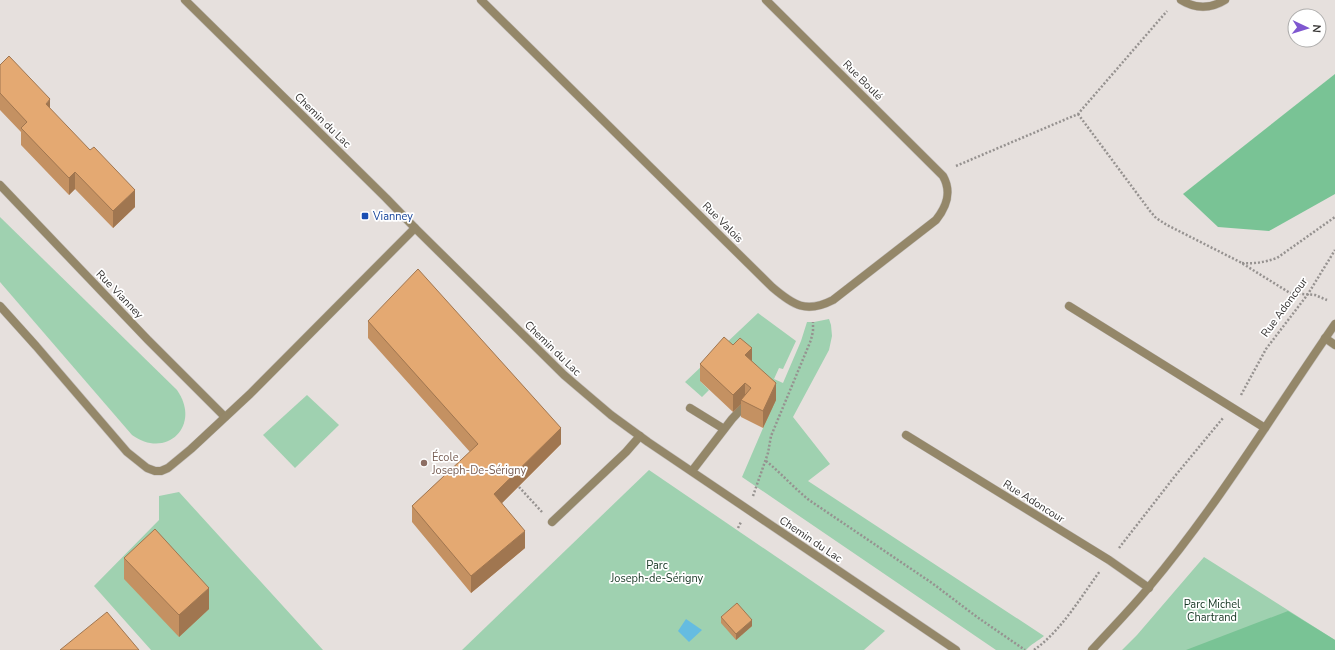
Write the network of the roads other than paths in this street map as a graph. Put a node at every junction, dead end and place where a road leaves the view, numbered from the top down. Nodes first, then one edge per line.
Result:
1 (185, 0) edge
2 (481, 0) edge
3 (766, 0) edge
4 (1181, 0) edge
5 (1225, 0) edge
6 (944, 176) joint
7 (0, 185) edge
8 (415, 228) junction
9 (0, 306) edge
10 (1069, 306) dead end
11 (1335, 324) edge
12 (1325, 338) junction
13 (1335, 345) edge
14 (745, 405) edge
15 (690, 408) dead end
16 (226, 417) junction
17 (1265, 428) junction
18 (724, 429) junction
19 (906, 435) dead end
20 (640, 436) junction
21 (692, 471) junction
22 (552, 522) road end
23 (1149, 588) junction
24 (956, 650) edge
25 (1092, 650) edge

1 - 8 street, Chemin du Lac
2 - 6 street, Rue Valois
3 - 6 street, Rue Boulé
4 - 5 street
7 - 16 street, Rue Vianney
8 - 16 street
8 - 20 street, Chemin du Lac
9 - 16 street
10 - 17 street
11 - 12 street
12 - 13 street
12 - 17 street
14 - 18 street
15 - 18 street
17 - 23 street
18 - 21 street
19 - 23 street, Rue Adoncour
20 - 21 street, Chemin du Lac
20 - 22 street
21 - 24 street, Chemin du Lac
23 - 25 street

